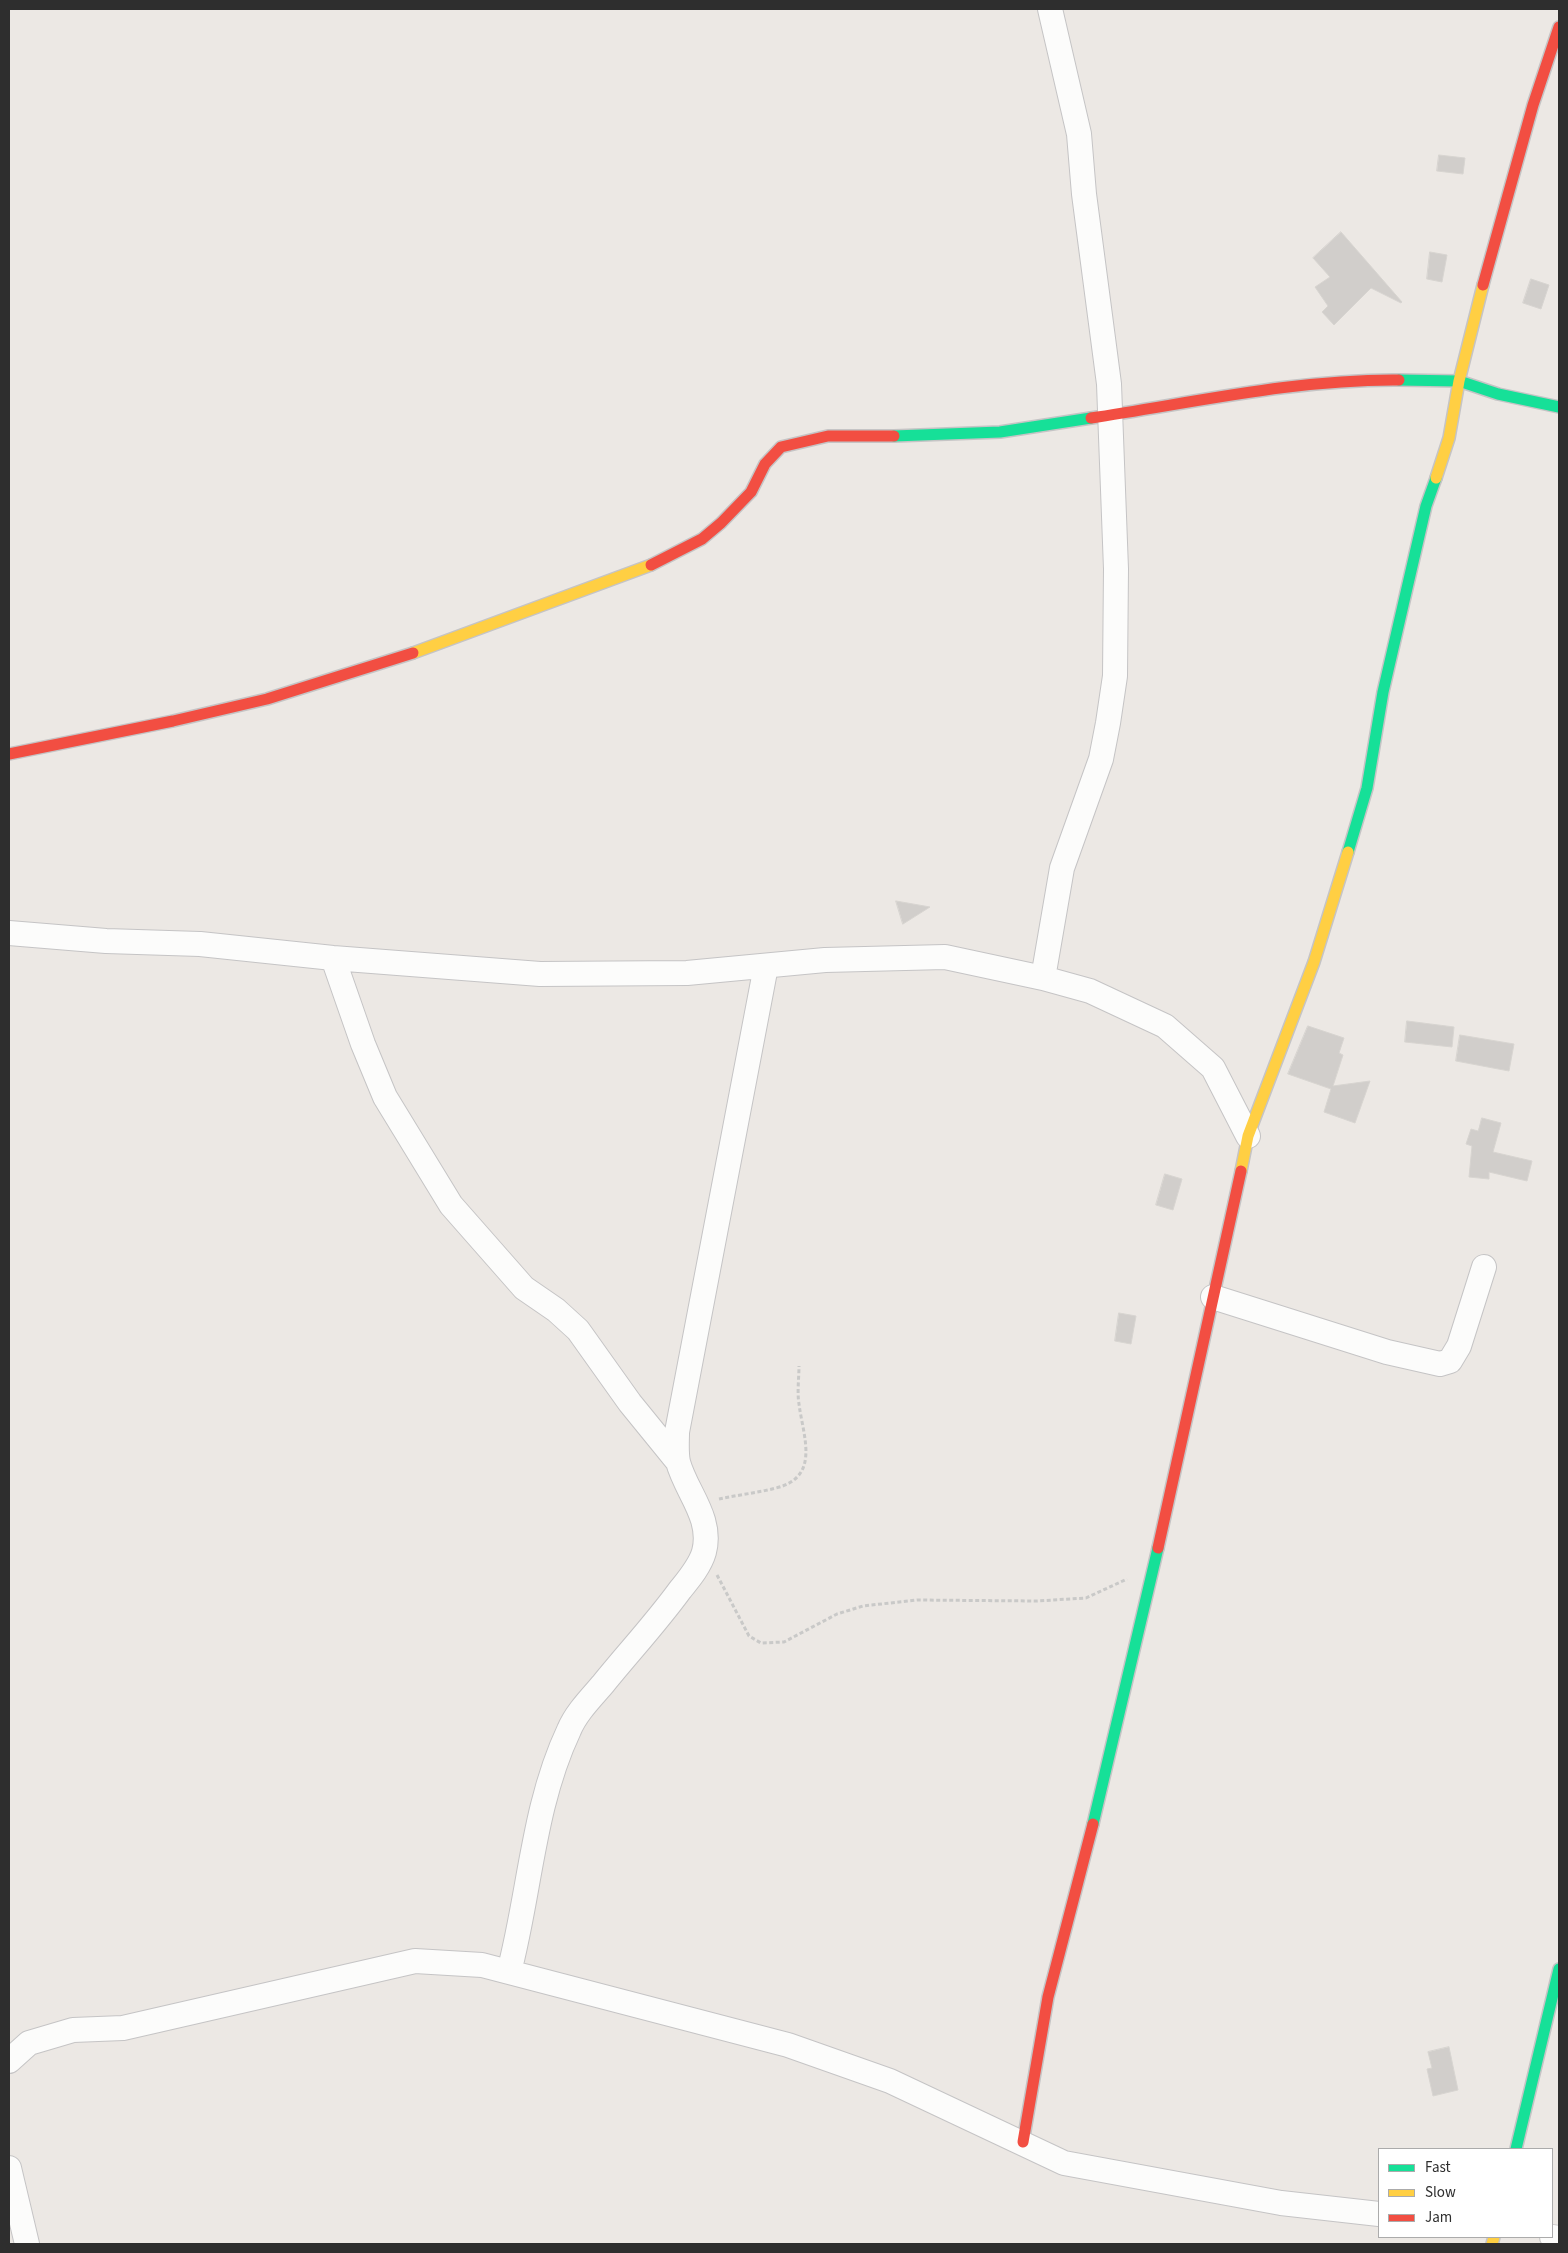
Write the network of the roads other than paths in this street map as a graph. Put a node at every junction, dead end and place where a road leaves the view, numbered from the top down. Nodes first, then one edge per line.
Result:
1 (1050, 9) edge
2 (1559, 27) edge
3 (1459, 381) junction
4 (1559, 406) edge
5 (1111, 416) junction
6 (9, 754) edge
7 (9, 933) edge
8 (333, 958) junction
9 (766, 966) junction
10 (1043, 978) junction
11 (1248, 1136) junction
12 (1484, 1267) dead end
13 (1213, 1297) junction
14 (678, 1462) junction
15 (1559, 1969) edge
16 (509, 1972) junction
17 (9, 2061) edge
18 (1023, 2142) junction
19 (1516, 2148) edge
20 (9, 2168) edge
21 (1378, 2214) edge
22 (27, 2244) edge

1 - 5 street
2 - 3 street
3 - 4 street
3 - 5 street
3 - 11 street
5 - 6 street
5 - 10 street
7 - 8 street
8 - 9 street
8 - 14 street
9 - 10 street
9 - 14 street
10 - 11 street
11 - 13 street
12 - 13 street
13 - 18 street
14 - 16 street
15 - 19 street
16 - 17 street
16 - 18 street
18 - 21 street
20 - 22 street

